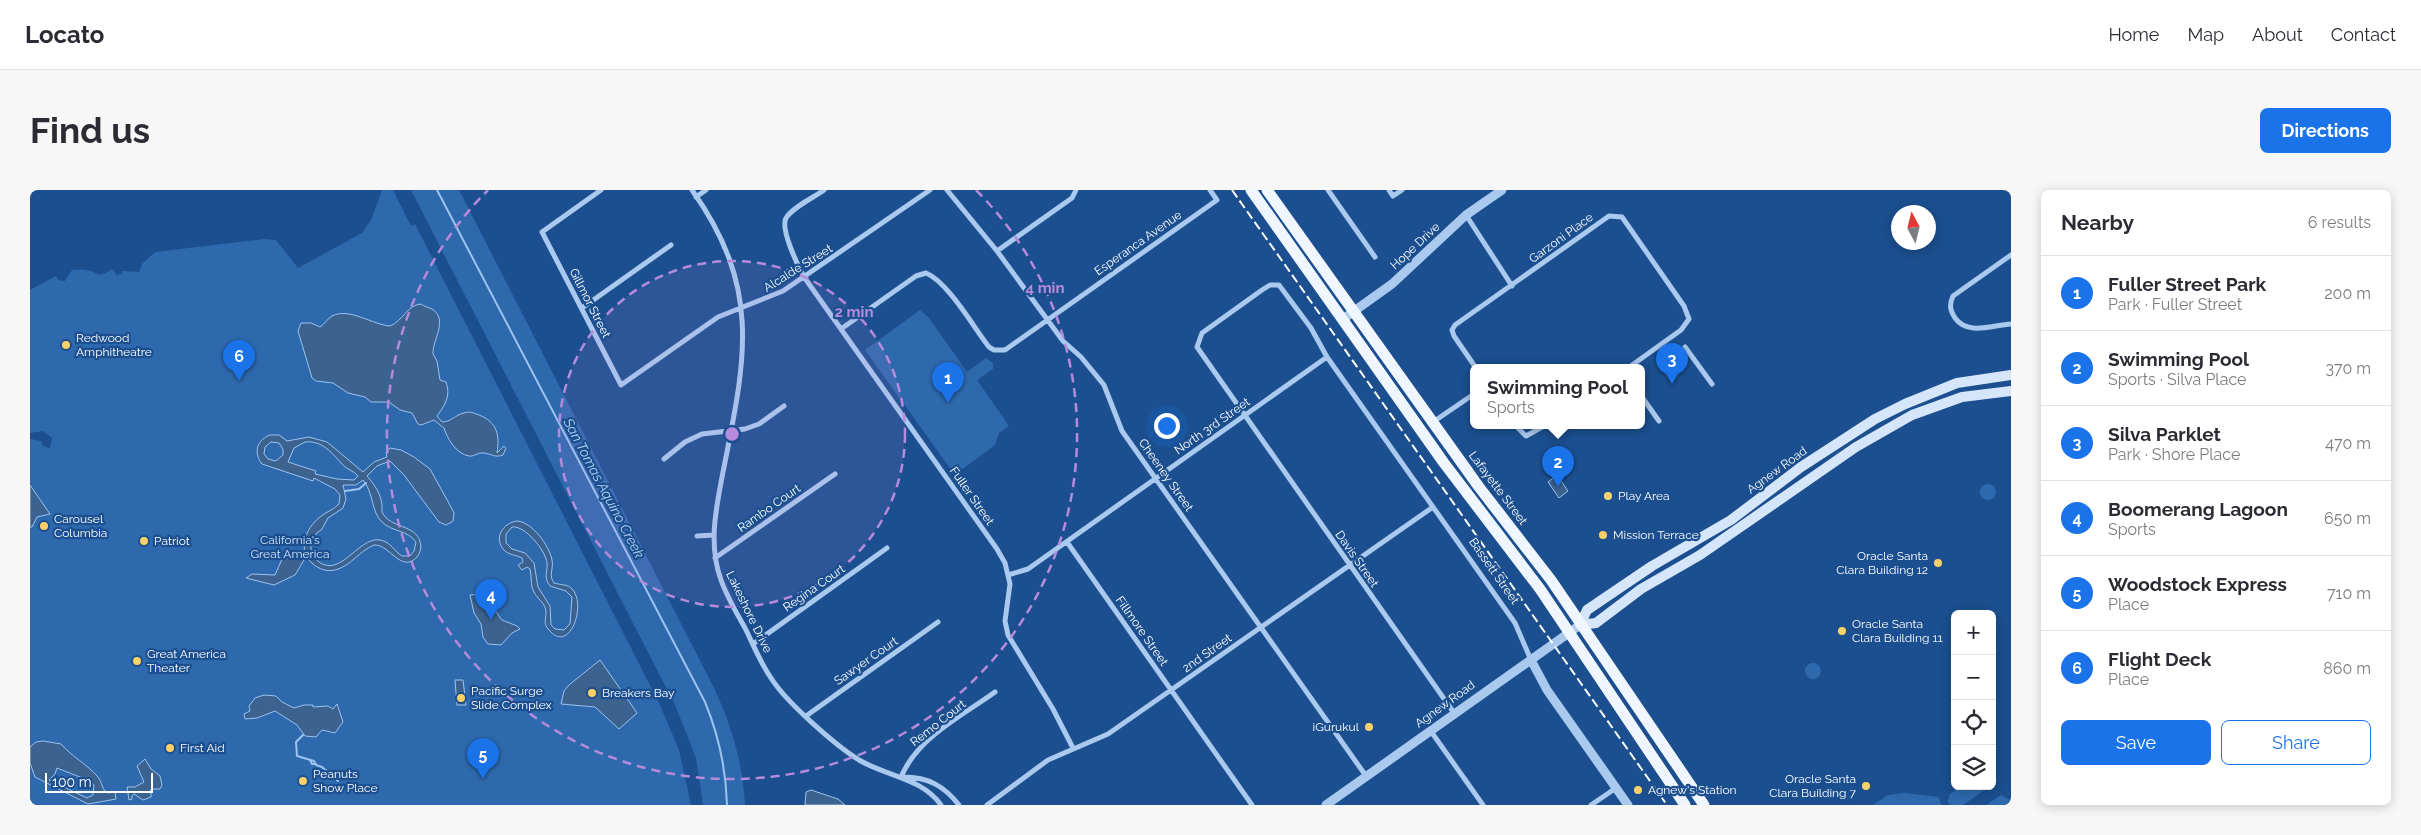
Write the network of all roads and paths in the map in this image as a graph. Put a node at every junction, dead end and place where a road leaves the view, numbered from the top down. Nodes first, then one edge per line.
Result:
1 (601, 190) edge
2 (692, 190) edge
3 (706, 190) edge
4 (824, 190) edge
5 (930, 190) edge
6 (947, 190) edge
7 (1076, 190) edge
8 (1210, 190) edge
9 (1267, 190) edge
10 (1328, 190) edge
11 (1389, 190) edge
12 (1402, 190) edge
13 (1502, 190) edge
14 (1253, 191) edge
15 (696, 197) junction
16 (1466, 215) junction
17 (671, 245) dead end
18 (997, 251) junction
19 (2011, 255) edge
20 (1375, 258) dead end
21 (804, 277) junction
22 (1512, 286) junction
23 (741, 307) junction
24 (582, 308) junction
25 (1353, 312) junction
26 (1342, 319) junction
27 (1047, 320) junction
28 (2011, 324) edge
29 (841, 329) junction
30 (1684, 347) dead end
31 (1327, 357) junction
32 (1473, 364) edge
33 (1633, 364) edge
34 (2011, 375) edge
35 (621, 384) joint
36 (1712, 384) dead end
37 (2011, 391) edge
38 (1470, 397) edge
39 (1645, 401) edge
40 (784, 406) dead end
41 (1245, 415) junction
42 (1659, 421) dead end
43 (1433, 423) junction
44 (1518, 429) edge
45 (1539, 429) edge
46 (731, 431) junction
47 (664, 458) dead end
48 (835, 474) dead end
49 (1155, 478) junction
50 (1433, 506) junction
51 (697, 536) dead end
52 (714, 536) junction
53 (1067, 542) junction
54 (887, 548) dead end
55 (715, 558) junction
56 (1349, 565) junction
57 (1008, 575) junction
58 (938, 622) dead end
59 (1580, 625) junction
60 (1260, 628) junction
61 (1568, 634) junction
62 (753, 644) junction
63 (1531, 660) junction
64 (1172, 691) junction
65 (995, 692) dead end
66 (1454, 713) junction
67 (806, 716) junction
68 (1430, 730) junction
69 (1072, 748) junction
70 (1366, 776) junction
71 (901, 777) junction
72 (1616, 788) junction
73 (1336, 802) edge
74 (941, 805) edge
75 (958, 805) edge
76 (987, 805) edge
77 (1252, 805) edge
78 (1326, 805) edge
79 (1483, 805) edge
80 (1591, 805) edge
81 (1628, 805) edge
82 (1685, 805) edge
83 (1704, 805) edge

1 - 24 street, Gillmor Street
2 - 15 street, Lakeshore Drive
3 - 15 street
4 - 21 street, Fuller Street
5 - 21 street, Alcalde Street
6 - 18 street, Cheeney Street
7 - 18 street
8 - 27 street, Esperanca Avenue
9 - 25 main road, Lafayette Street
10 - 20 street
11 - 12 street
13 - 16 street, Hope Drive
14 - 26 main road
15 - 23 street, Lakeshore Drive
16 - 22 street
16 - 25 street, Hope Drive
17 - 24 street
18 - 27 street, Cheeney Street
19 - 28 street
21 - 23 street, Alcalde Street
21 - 29 street, Fuller Street
22 - 32 street, Garzoni Place
22 - 33 street, Garzoni Place
23 - 35 street, Alcalde Street
23 - 46 street, Lakeshore Drive
24 - 35 street, Gillmor Street
25 - 26 street, Hope Drive
25 - 43 main road, Lafayette Street
26 - 61 main road
27 - 29 street, Esperanca Avenue
27 - 49 street, Cheeney Street
29 - 57 street, Fuller Street
30 - 36 street
31 - 41 street, North 3rd Street
31 - 41 street, Davis Street
31 - 50 street, Bassett Street
34 - 59 main road, Agnew Road
37 - 59 main road, Agnew Road
38 - 43 street
39 - 42 street
40 - 46 street
41 - 49 street, North 3rd Street
41 - 56 street, Davis Street
43 - 59 main road, Lafayette Street
44 - 45 street
46 - 47 street
46 - 52 street, Lakeshore Drive
48 - 55 street, Rambo Court
49 - 53 street, North 3rd Street
49 - 60 street, Cheeney Street
50 - 56 street, 2nd Street
50 - 63 street, Bassett Street
51 - 52 street
52 - 55 street, Lakeshore Drive
53 - 57 street, North 3rd Street
53 - 64 street, Fillmore Street
54 - 62 street, Regina Court
55 - 62 street, Lakeshore Drive
56 - 60 street, 2nd Street
56 - 66 street, Davis Street
57 - 69 street, Fuller Street
58 - 67 street, Sawyer Court
59 - 61 street, Agnew Road
59 - 83 main road, Lafayette Street
60 - 64 street, 2nd Street
60 - 70 street, Cheeney Street
61 - 63 street, Agnew Road
61 - 82 main road
62 - 67 street, Lakeshore Drive
63 - 66 street, Agnew Road
63 - 72 street, Bassett Street
64 - 69 street, 2nd Street
64 - 77 street, Fillmore Street
65 - 71 street, Remo Court
66 - 68 street, Agnew Road
67 - 71 street, Lakeshore Drive
68 - 70 street, Agnew Road
68 - 79 street
69 - 76 street, 2nd Street
70 - 73 street, Agnew Road
71 - 74 street, Lakeshore Drive
71 - 75 street, Lakeshore Drive
72 - 80 street
72 - 81 street, Bassett Street
73 - 78 street, Agnew Road

